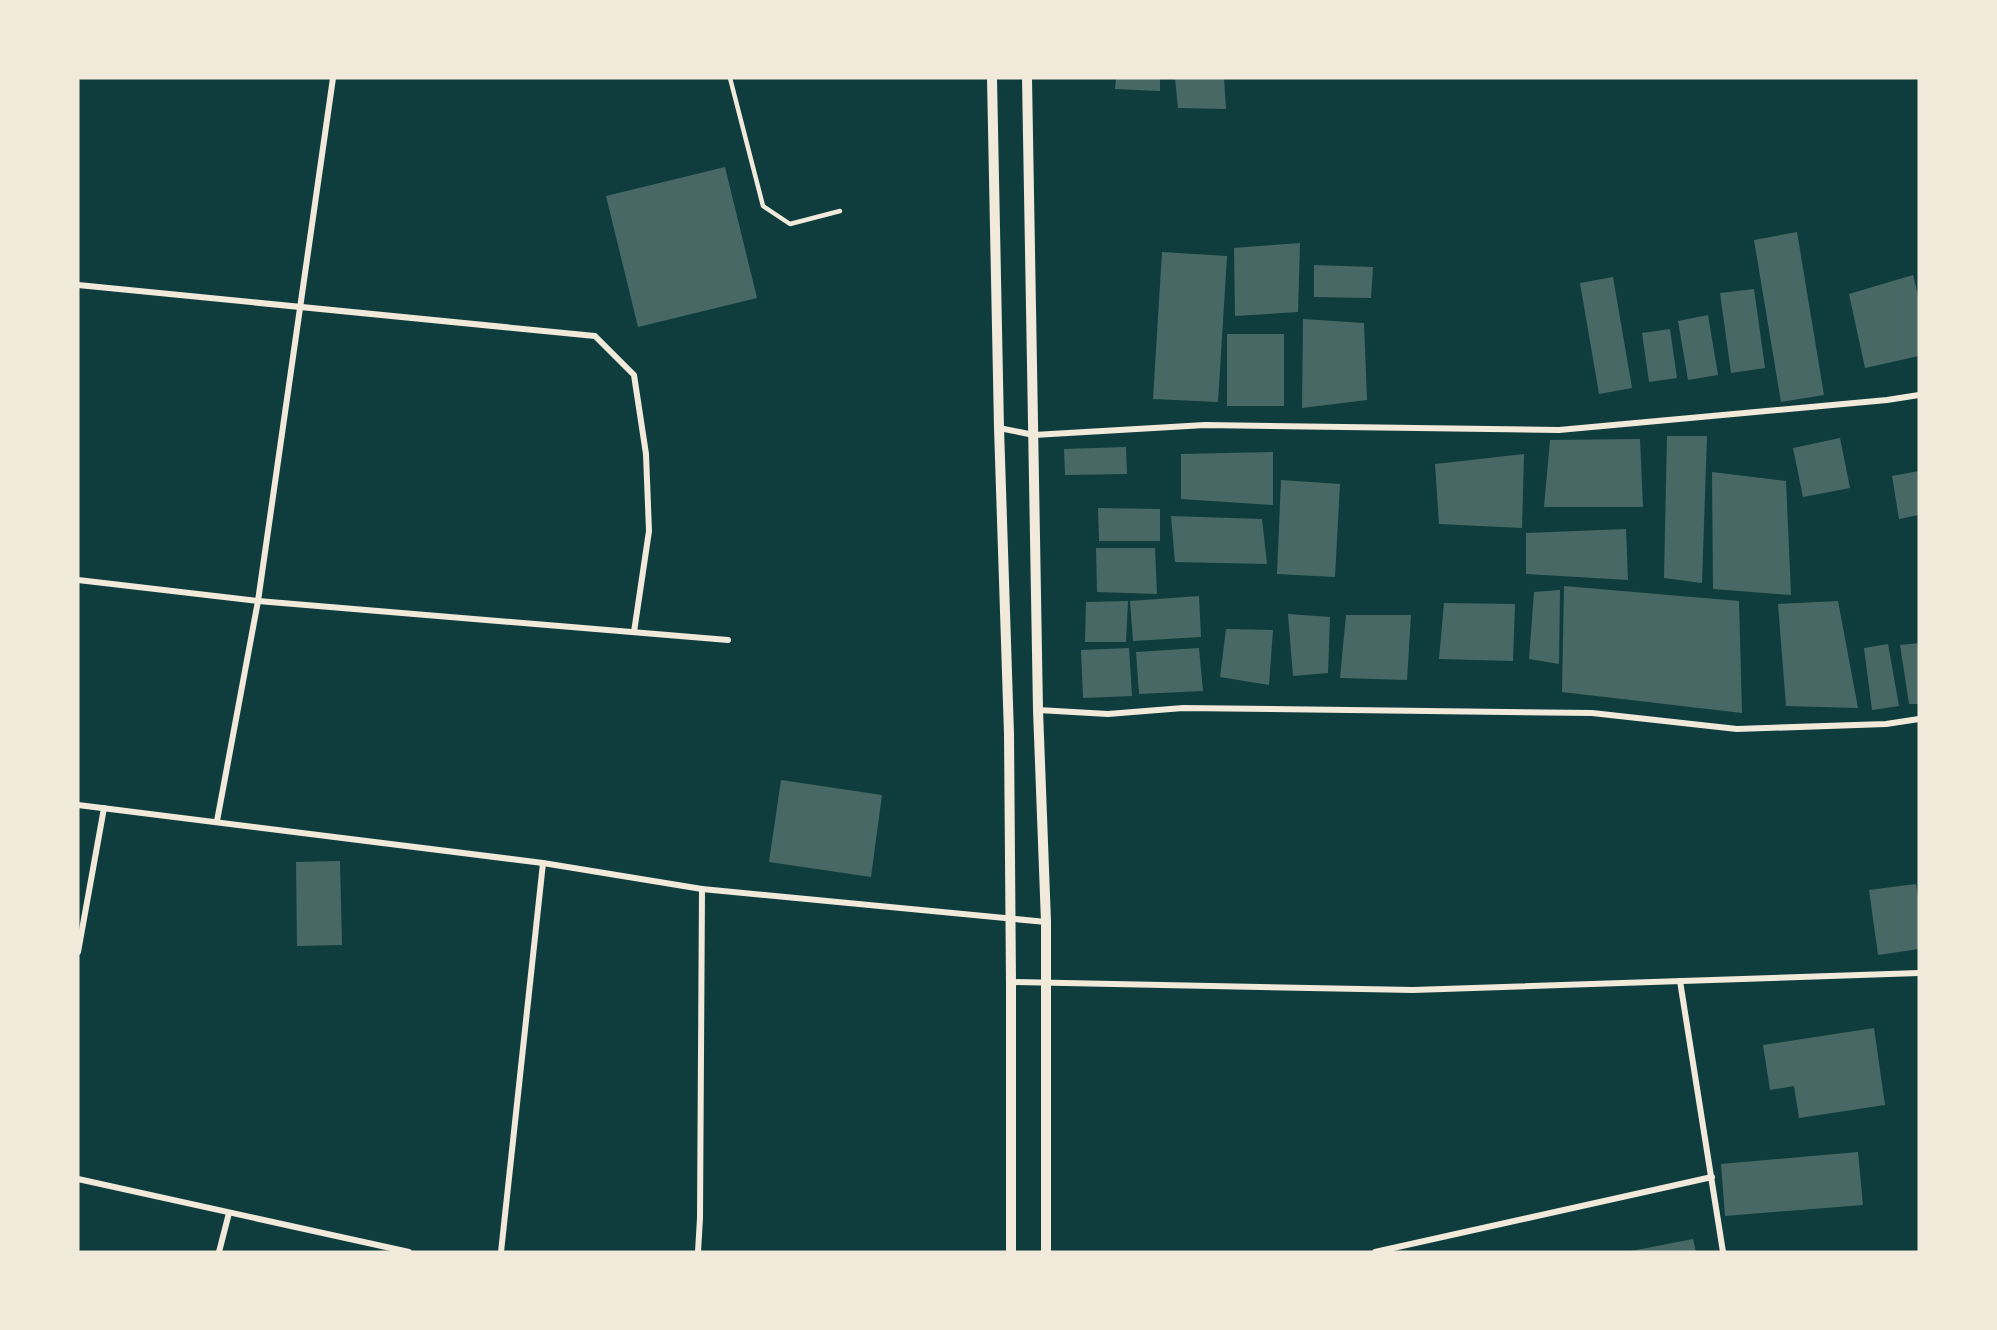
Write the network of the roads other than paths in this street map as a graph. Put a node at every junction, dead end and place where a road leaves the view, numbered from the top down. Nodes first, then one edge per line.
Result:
1 (333, 78) edge
2 (730, 78) edge
3 (992, 78) edge
4 (1027, 78) edge
5 (840, 211) dead end
6 (78, 285) edge
7 (300, 307) junction
8 (1919, 395) edge
9 (999, 428) junction
10 (1034, 435) junction
11 (78, 580) edge
12 (258, 601) junction
13 (634, 632) junction
14 (728, 640) dead end
15 (1038, 710) junction
16 (1919, 719) edge
17 (78, 805) edge
18 (104, 808) junction
19 (217, 821) junction
20 (543, 863) junction
21 (702, 889) junction
22 (1011, 920) junction
23 (1046, 922) junction
24 (78, 952) edge
25 (1919, 972) edge
26 (1680, 981) junction
27 (1011, 982) junction
28 (1047, 982) junction
29 (1712, 1177) junction
30 (78, 1179) edge
31 (229, 1213) junction
32 (219, 1252) edge
33 (409, 1252) edge
34 (501, 1252) edge
35 (698, 1252) edge
36 (1011, 1252) edge
37 (1046, 1252) edge
38 (1375, 1252) edge
39 (1724, 1252) edge

1 - 7 street
2 - 5 lane
3 - 9 street
4 - 10 street
6 - 7 street
7 - 12 street
7 - 13 street
8 - 10 street
9 - 10 street
9 - 22 street
10 - 15 street
11 - 12 street
12 - 13 street
12 - 19 street
13 - 14 street
15 - 16 street
15 - 23 street
17 - 18 street
18 - 19 street
18 - 24 street
19 - 20 street
20 - 21 street
20 - 34 street
21 - 22 street
21 - 35 street
22 - 23 street
22 - 27 street
23 - 28 street
25 - 26 street
26 - 28 street
26 - 29 street
27 - 28 street
27 - 36 street
28 - 37 street
29 - 38 street
29 - 39 street
30 - 31 street
31 - 32 street
31 - 33 street

